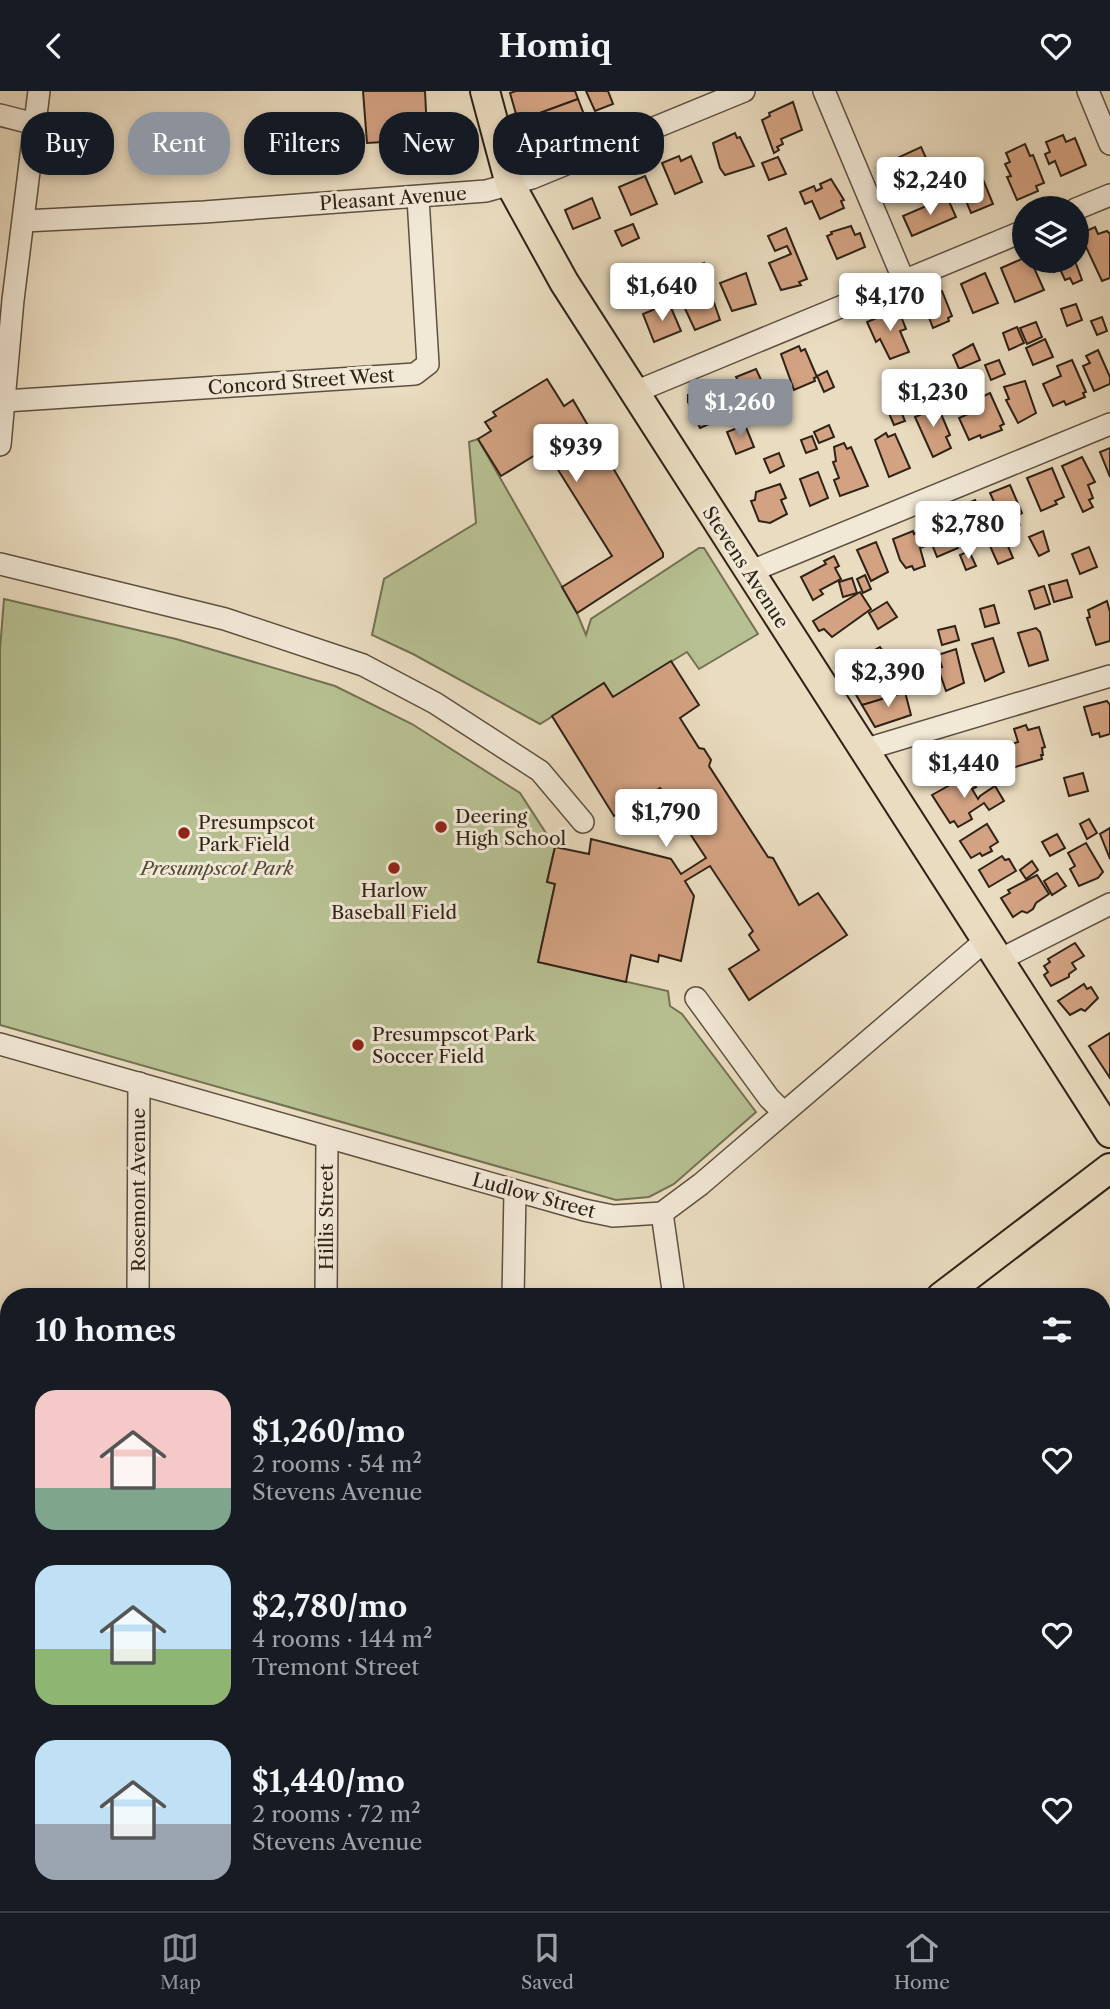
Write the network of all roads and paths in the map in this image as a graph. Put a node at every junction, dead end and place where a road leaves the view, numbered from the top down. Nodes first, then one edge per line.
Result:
1 (39, 91) edge
2 (485, 91) edge
3 (744, 91) edge
4 (824, 91) edge
5 (1088, 91) edge
6 (36, 112) edge
7 (0, 115) edge
8 (21, 120) edge
9 (1110, 144) edge
10 (29, 175) edge
11 (510, 184) junction
12 (1110, 195) edge
13 (418, 198) junction
14 (1089, 204) edge
15 (24, 222) junction
16 (1012, 236) edge
17 (904, 281) junction
18 (7, 299) edge
19 (635, 392) junction
20 (5, 401) junction
21 (1110, 424) edge
22 (0, 445) edge
23 (0, 564) edge
24 (749, 572) junction
25 (1110, 676) edge
26 (863, 750) junction
27 (583, 821) dead end
28 (1110, 904) edge
29 (992, 950) junction
30 (696, 998) dead end
31 (0, 1044) edge
32 (139, 1083) junction
33 (783, 1112) junction
34 (1110, 1133) edge
35 (327, 1137) junction
36 (1110, 1168) edge
37 (514, 1191) junction
38 (662, 1213) junction
39 (138, 1288) edge
40 (326, 1288) edge
41 (513, 1288) edge
42 (673, 1288) edge
43 (954, 1288) edge

1 - 6 street
2 - 11 main road, Stevens Avenue
3 - 11 street, Pleasant Avenue
4 - 17 street
5 - 9 street
7 - 8 street
10 - 15 street
11 - 13 street, Pleasant Avenue
11 - 19 main road, Stevens Avenue
12 - 14 street
13 - 15 street, Pleasant Avenue
13 - 20 street, Concord Street West
15 - 18 street
16 - 17 street
17 - 19 street
18 - 20 street
19 - 24 main road, Stevens Avenue
20 - 22 street
21 - 24 street
23 - 27 street
24 - 26 main road, Stevens Avenue
25 - 26 street
26 - 29 main road, Stevens Avenue
28 - 29 street
29 - 33 street
29 - 34 main road, Stevens Avenue
30 - 33 street
31 - 32 street, Ludlow Street
32 - 35 street, Ludlow Street
32 - 39 street, Rosemont Avenue
33 - 38 street
35 - 37 street, Ludlow Street
35 - 40 street, Hillis Street
36 - 43 main road
37 - 38 street, Ludlow Street
37 - 41 street
38 - 42 street

